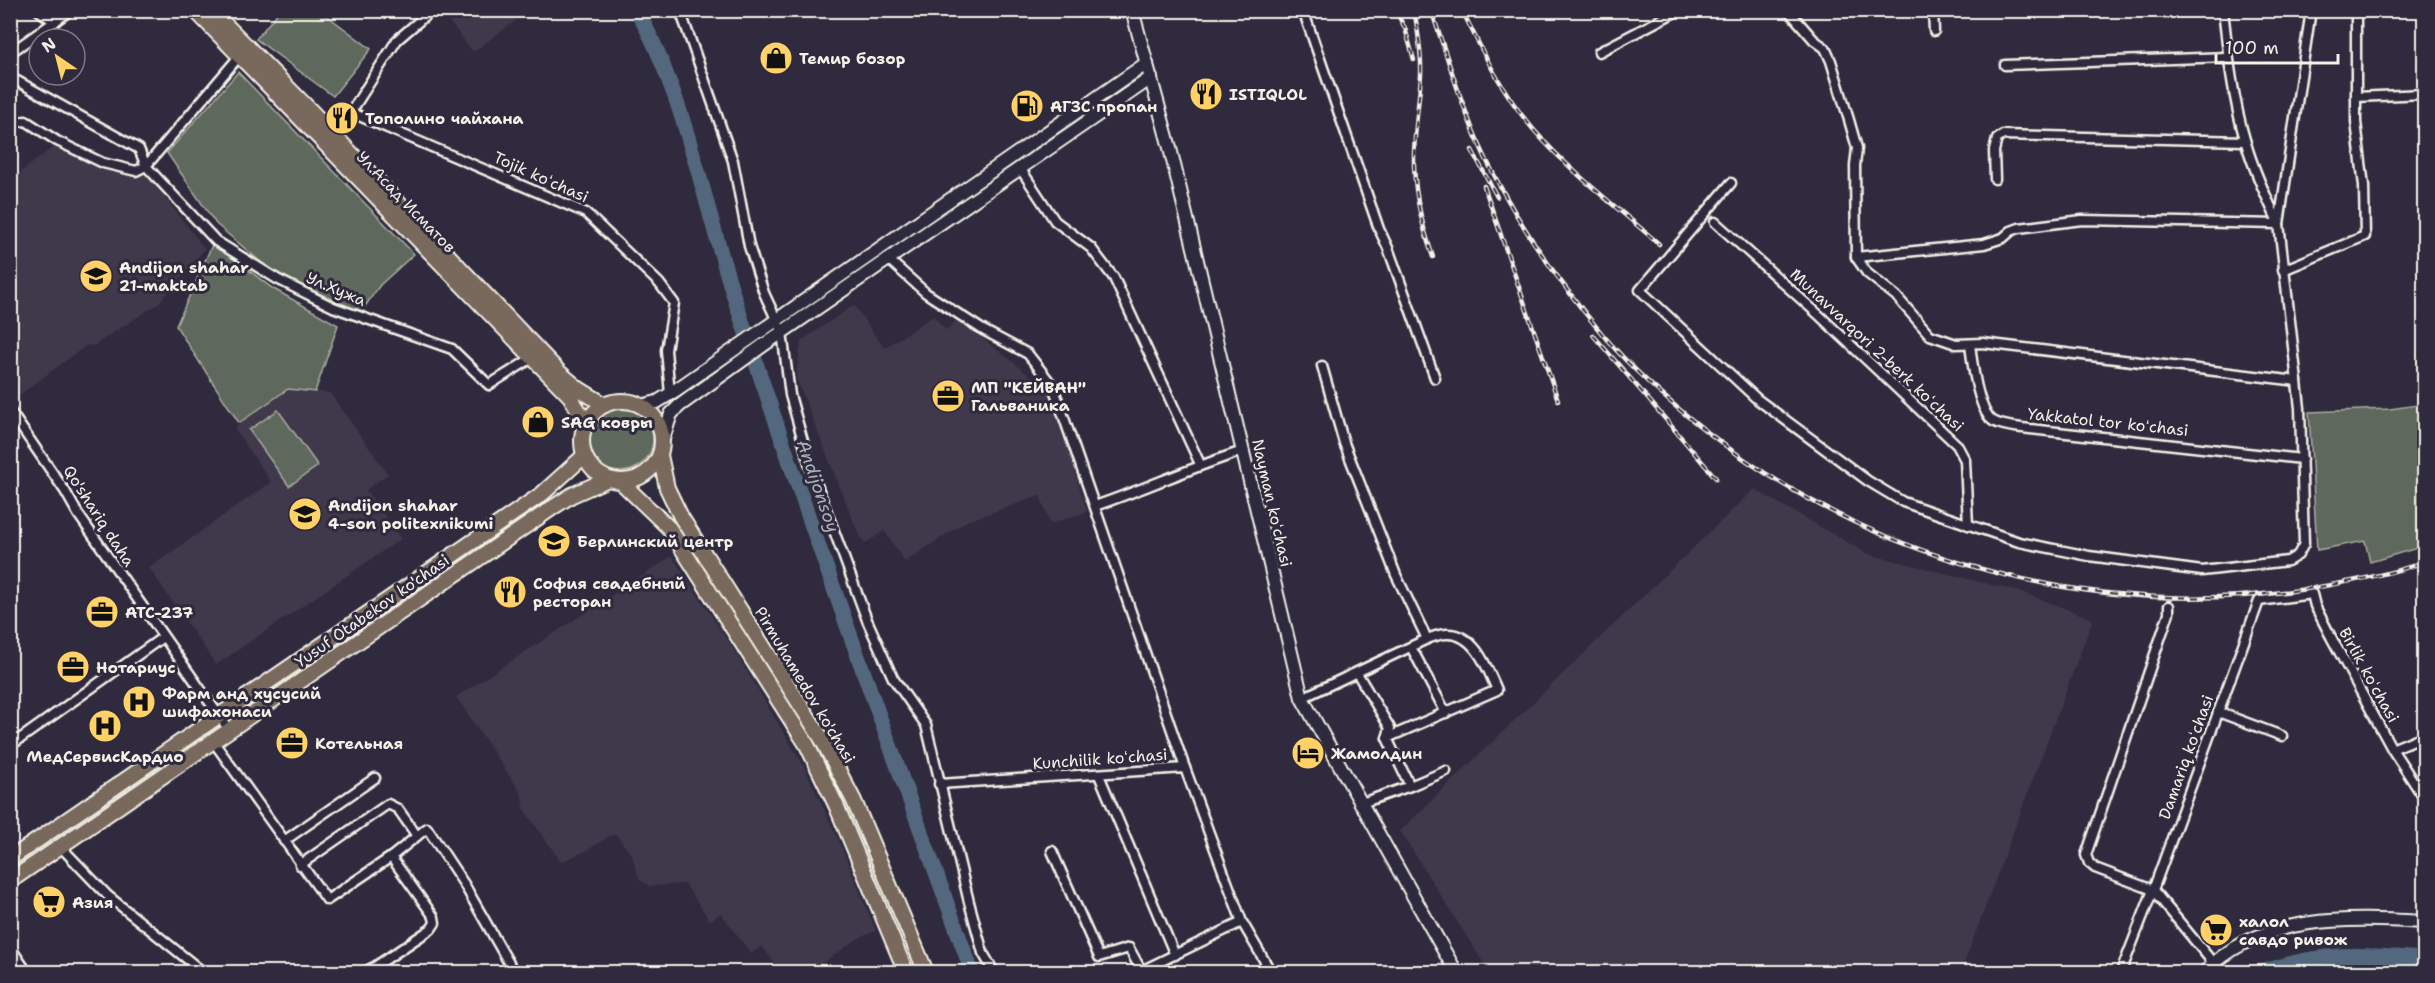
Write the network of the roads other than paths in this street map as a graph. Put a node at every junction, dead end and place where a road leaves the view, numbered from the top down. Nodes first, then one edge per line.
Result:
1 (39, 10) edge
2 (71, 10) edge
3 (195, 10) edge
4 (211, 10) edge
5 (432, 10) edge
6 (680, 10) edge
7 (1132, 10) edge
8 (1303, 10) edge
9 (1679, 10) edge
10 (1788, 10) edge
11 (1933, 10) edge
12 (2223, 10) edge
13 (2311, 10) edge
14 (2356, 10) edge
15 (55, 22) junction
16 (1934, 31) dead end
17 (243, 51) junction
18 (1599, 52) dead end
19 (10, 53) edge
20 (2228, 57) junction
21 (1147, 63) junction
22 (2005, 65) dead end
23 (10, 77) edge
24 (1151, 78) junction
25 (2424, 94) edge
26 (2356, 97) junction
27 (351, 112) junction
28 (10, 123) edge
29 (332, 141) junction
30 (2245, 141) junction
31 (146, 166) junction
32 (1020, 168) junction
33 (1995, 179) dead end
34 (1731, 183) dead end
35 (1715, 222) dead end
36 (2279, 224) junction
37 (1856, 257) junction
38 (888, 259) junction
39 (2283, 270) junction
40 (494, 309) junction
41 (776, 319) junction
42 (782, 332) junction
43 (1970, 345) junction
44 (532, 358) junction
45 (1322, 366) dead end
46 (1435, 378) dead end
47 (2297, 381) junction
48 (670, 394) junction
49 (605, 405) junction
50 (640, 406) junction
51 (10, 411) edge
52 (586, 423) junction
53 (661, 448) junction
54 (1243, 451) junction
55 (584, 456) junction
56 (2302, 459) junction
57 (1200, 464) junction
58 (615, 480) junction
59 (1095, 506) junction
60 (1968, 525) junction
61 (2312, 594) joint
62 (2169, 606) dead end
63 (163, 637) junction
64 (1427, 639) junction
65 (1411, 647) junction
66 (1358, 673) junction
67 (1302, 698) junction
68 (2218, 712) junction
69 (1446, 713) junction
70 (218, 716) junction
71 (229, 730) junction
72 (2282, 736) dead end
73 (1388, 738) junction
74 (2424, 739) edge
75 (213, 741) junction
76 (10, 746) edge
77 (2392, 749) junction
78 (1185, 768) junction
79 (1446, 771) dead end
80 (1099, 775) junction
81 (375, 778) dead end
82 (939, 784) junction
83 (1410, 786) junction
84 (2424, 798) edge
85 (1359, 804) junction
86 (417, 836) junction
87 (284, 841) junction
88 (60, 846) junction
89 (1052, 851) dead end
90 (391, 857) junction
91 (10, 859) edge
92 (300, 864) junction
93 (10, 881) edge
94 (2153, 890) junction
95 (1242, 922) junction
96 (2424, 922) edge
97 (10, 947) edge
98 (1175, 955) junction
99 (2210, 968) edge
100 (27, 972) edge
101 (202, 972) edge
102 (363, 972) edge
103 (514, 972) edge
104 (906, 972) edge
105 (926, 972) edge
106 (994, 972) edge
107 (1142, 972) edge
108 (1271, 972) edge
109 (1456, 972) edge
110 (2121, 972) edge

1 - 15 street
2 - 15 street
3 - 17 main road, Ул.Асад Исматов
4 - 17 main road, Ул.Асад Исматов
5 - 27 street
6 - 41 street
7 - 21 main road, Nayman koʻchasi
8 - 46 street
9 - 18 street
10 - 37 street
11 - 16 street
12 - 20 street
13 - 36 street
14 - 26 street
15 - 19 street
17 - 29 main road, Ул.Асад Исматов
17 - 31 street
20 - 22 street
20 - 30 street
21 - 24 main road, Nayman koʻchasi
21 - 41 main road
23 - 31 street
24 - 32 main road
24 - 54 main road, Nayman koʻchasi
25 - 26 street
26 - 39 street
27 - 29 street
27 - 48 street, Tojik koʻchasi
28 - 31 street
29 - 40 main road, Ул.Асад Исматов
30 - 33 street
30 - 36 street
31 - 44 street, Ул.Хужа
32 - 38 main road
32 - 57 street
34 - 60 street
35 - 60 street, Munavvarqori 2-berk koʻchasi
36 - 37 street
36 - 39 street
37 - 43 street
38 - 42 main road
38 - 59 street
39 - 47 street
40 - 44 main road, Ул.Асад Исматов
40 - 49 main road, Ул.Асад Исматов
41 - 42 street
41 - 48 main road
42 - 53 main road
42 - 82 street
43 - 47 street
43 - 56 street, Yakkatol tor koʻchasi
44 - 52 main road, Ул.Асад Исматов
45 - 64 street
47 - 56 street
48 - 50 main road
49 - 50 main road
49 - 52 main road
50 - 53 main road
51 - 63 street, Qo'shariq daha
52 - 55 main road
53 - 58 main road
53 - 105 main road, Pirmuhamedov ko'chasi
54 - 57 street
54 - 67 main road, Nayman koʻchasi
55 - 58 main road
55 - 70 main road, Yusuf Otabekov ko'chasi
56 - 60 street
57 - 59 street
58 - 71 main road, Yusuf Otabekov ko'chasi
58 - 104 main road, Pirmuhamedov ko'chasi
59 - 78 street
61 - 68 street, Damariq koʻchasi
61 - 77 street, Birlik koʻchasi
62 - 94 street
63 - 70 street, Qo'shariq daha
63 - 76 street
64 - 65 street
64 - 69 street
65 - 66 street
65 - 69 street
66 - 67 street
66 - 73 street
67 - 85 main road, Nayman koʻchasi
68 - 72 street
68 - 94 street, Damariq koʻchasi
69 - 73 street
70 - 71 street, Qo'shariq daha
70 - 91 main road, Yusuf Otabekov ko'chasi
71 - 75 main road, Yusuf Otabekov ko'chasi
73 - 83 street
74 - 77 street
75 - 87 street
75 - 88 main road, Yusuf Otabekov ko'chasi
77 - 84 street, Birlik koʻchasi
78 - 80 street, Kunchilik koʻchasi
78 - 95 street, Kunchilik koʻchasi
79 - 83 street
80 - 82 street, Kunchilik koʻchasi
80 - 98 street
81 - 87 street
82 - 106 street
83 - 85 street
85 - 109 main road, Nayman koʻchasi
86 - 90 street
86 - 92 street
86 - 103 street
87 - 92 street
88 - 93 main road, Yusuf Otabekov ko'chasi
88 - 101 street
89 - 107 street
90 - 92 street
90 - 102 street
94 - 99 street
94 - 110 street, Damariq koʻchasi
95 - 98 street
95 - 108 street, Kunchilik koʻchasi
96 - 99 main road
97 - 100 street
98 - 107 street

